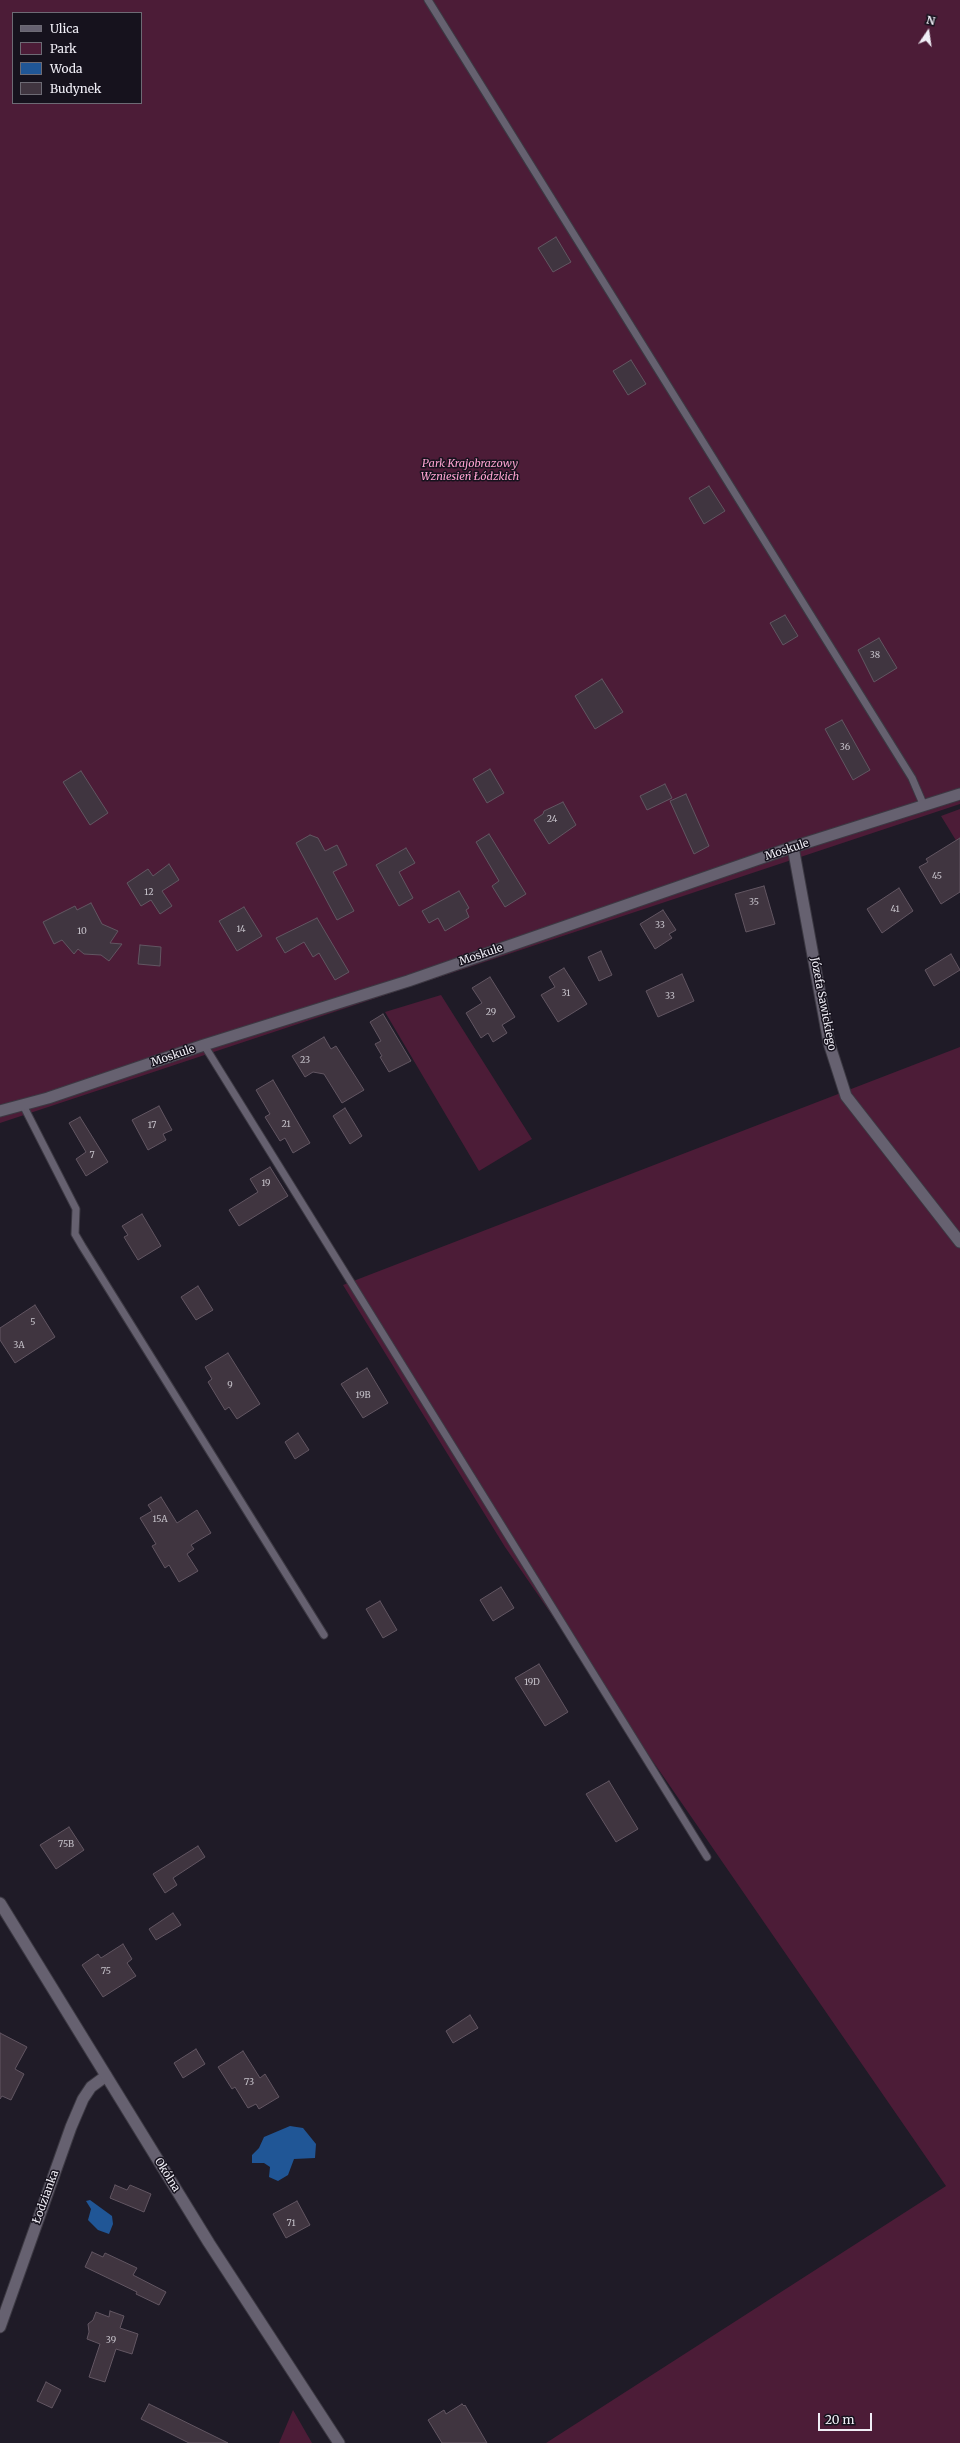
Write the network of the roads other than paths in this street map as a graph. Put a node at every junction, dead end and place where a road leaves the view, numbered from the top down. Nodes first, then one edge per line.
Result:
1 (428, 0) edge
2 (960, 794) edge
3 (924, 806) junction
4 (793, 847) junction
5 (204, 1045) junction
6 (23, 1105) junction
7 (0, 1111) edge
8 (960, 1242) edge
9 (324, 1635) dead end
10 (707, 1857) dead end
11 (0, 1903) edge
12 (106, 2076) junction
13 (0, 2327) edge
14 (339, 2443) edge

1 - 3 lane
2 - 3 street, Moskule
3 - 4 street, Moskule
4 - 5 street, Moskule
4 - 8 street, Józefa Sawickiego
5 - 6 street, Moskule
5 - 10 lane
6 - 7 street, Moskule
6 - 9 lane
11 - 12 street, Okólna
12 - 13 street, Łodzianka
12 - 14 street, Okólna

